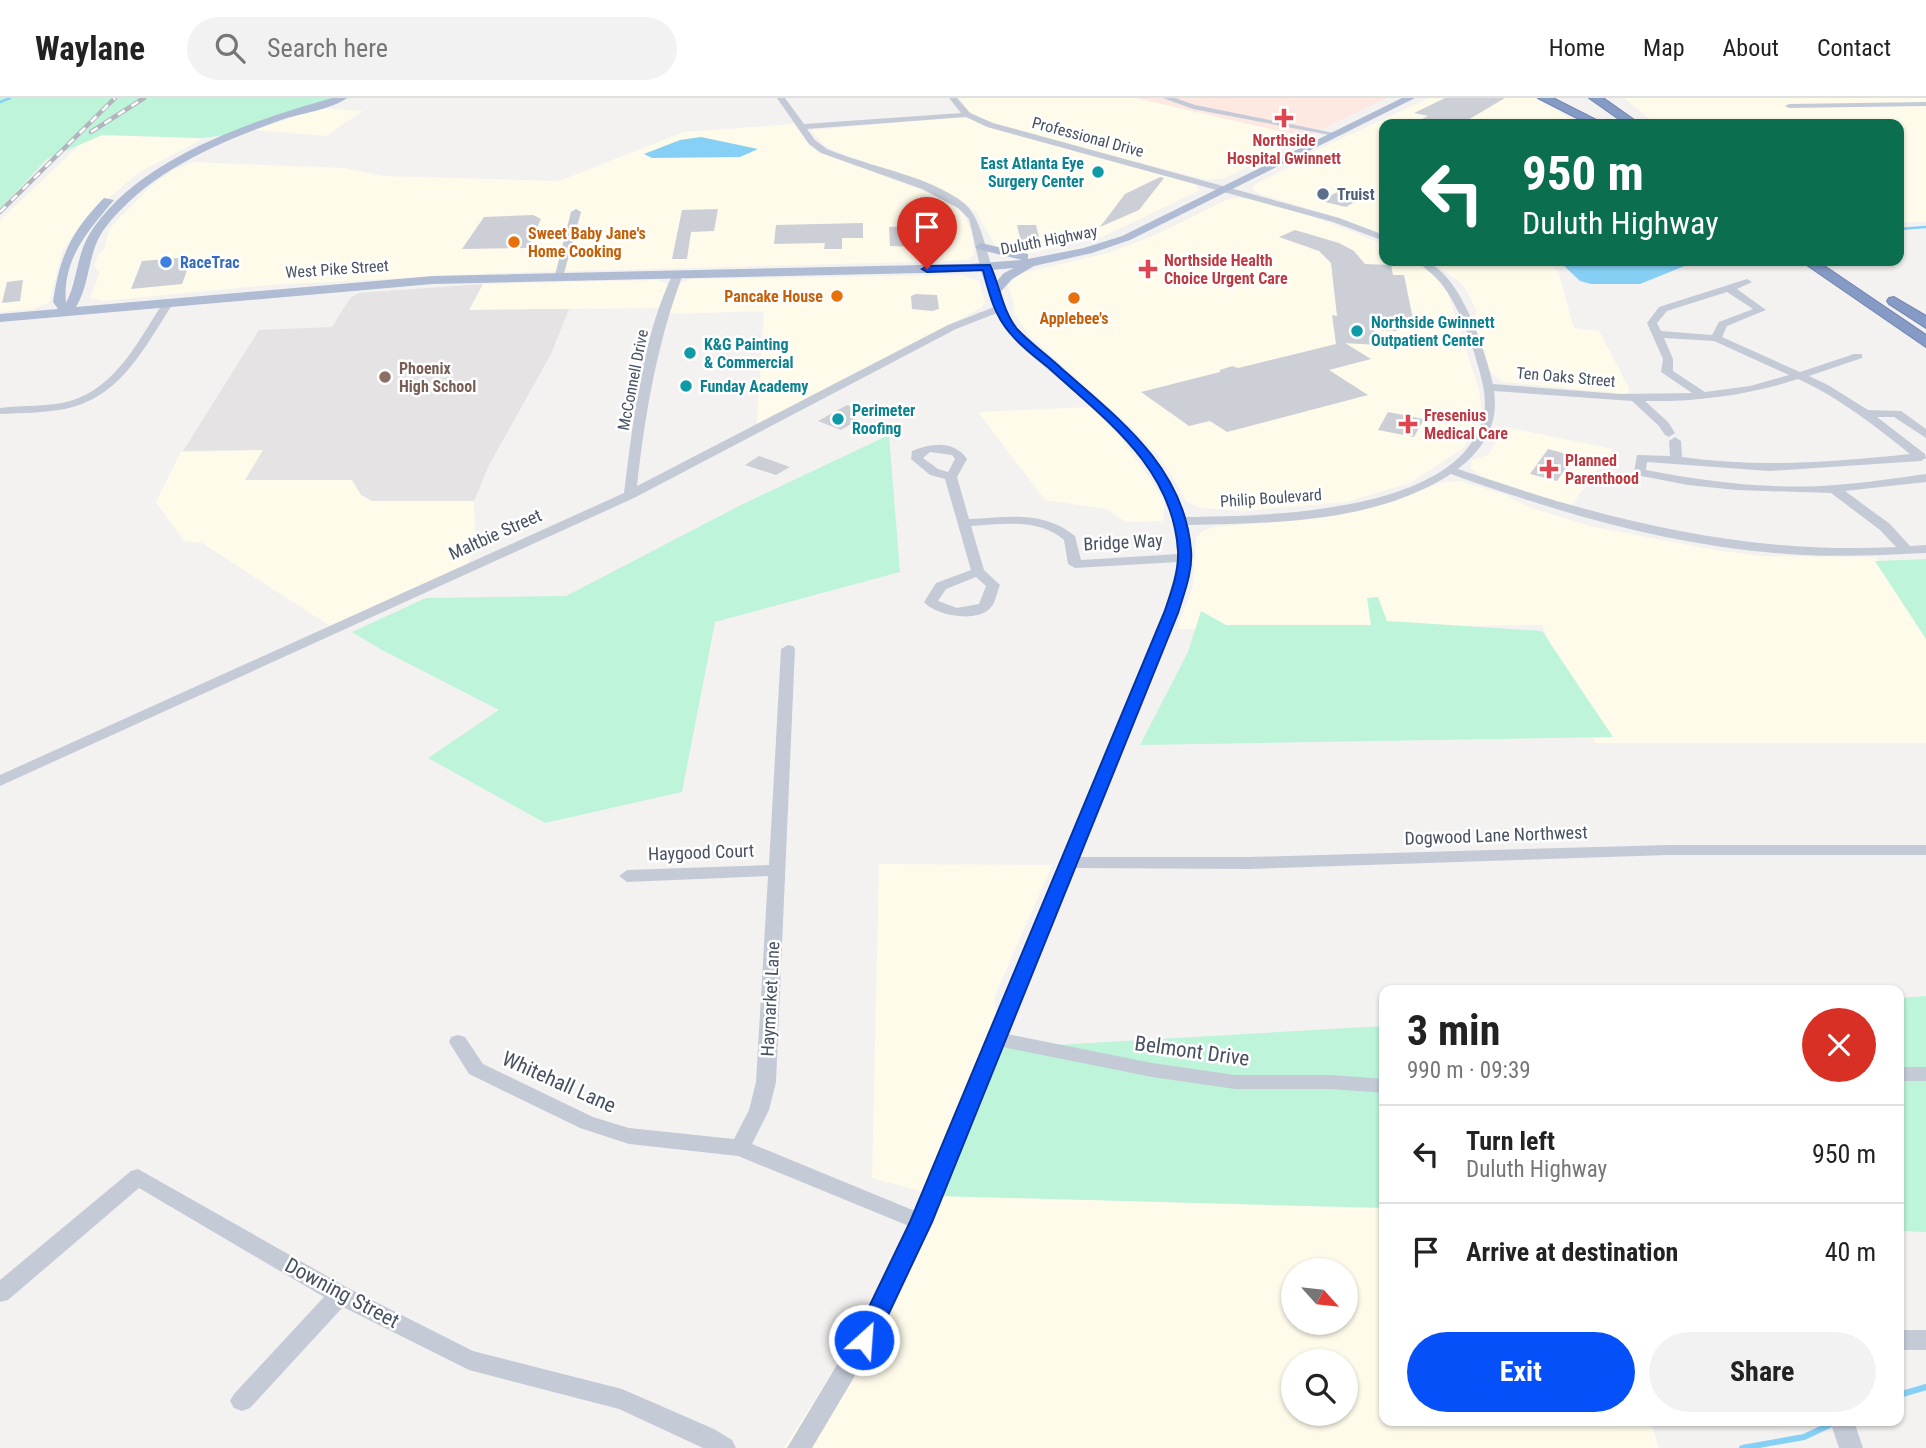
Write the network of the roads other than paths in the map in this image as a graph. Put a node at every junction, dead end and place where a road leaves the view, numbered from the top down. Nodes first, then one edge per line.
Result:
1 (323, 98) edge
2 (342, 98) edge
3 (781, 98) edge
4 (953, 98) edge
5 (1167, 98) edge
6 (1195, 98) edge
7 (1410, 98) edge
8 (1544, 98) edge
9 (1574, 98) edge
10 (1595, 98) edge
11 (1617, 98) edge
12 (1926, 104) edge
13 (1789, 106) dead end
14 (967, 115) junction
15 (1588, 119) edge
16 (1605, 119) edge
17 (1626, 119) edge
18 (1642, 119) edge
19 (1356, 124) junction
20 (1303, 125) junction
21 (801, 127) junction
22 (1337, 133) junction
23 (1317, 143) junction
24 (1224, 189) junction
25 (576, 212) dead end
26 (1379, 235) edge
27 (981, 247) junction
28 (1049, 259) junction
29 (1429, 266) edge
30 (1815, 266) edge
31 (1842, 266) edge
32 (987, 267) junction
33 (678, 274) junction
34 (558, 277) junction
35 (1747, 282) dead end
36 (1729, 288) junction
37 (993, 293) junction
38 (169, 302) junction
39 (999, 308) junction
40 (66, 311) junction
41 (0, 318) edge
42 (1926, 323) edge
43 (1656, 334) junction
44 (1716, 338) junction
45 (1926, 342) edge
46 (1858, 356) dead end
47 (1798, 374) junction
48 (1488, 387) junction
49 (1702, 395) junction
50 (1639, 399) junction
51 (0, 411) edge
52 (1866, 414) junction
53 (1926, 434) edge
54 (1923, 457) edge
55 (1676, 460) junction
56 (1450, 470) junction
57 (951, 477) dead end
58 (1926, 478) edge
59 (1834, 489) junction
60 (630, 495) junction
61 (1175, 502) junction
62 (1242, 519) junction
63 (1181, 521) junction
64 (963, 523) junction
65 (1926, 549) edge
66 (1904, 551) junction
67 (1184, 558) junction
68 (978, 572) dead end
69 (788, 649) dead end
70 (0, 781) edge
71 (1926, 850) edge
72 (1068, 862) junction
73 (776, 870) junction
74 (627, 876) dead end
75 (996, 1039) junction
76 (458, 1042) dead end
77 (1904, 1074) edge
78 (1926, 1074) edge
79 (1379, 1086) edge
80 (740, 1148) junction
81 (921, 1222) junction
82 (0, 1293) edge
83 (340, 1295) junction
84 (1904, 1340) edge
85 (1926, 1340) edge
86 (242, 1401) dead end
87 (1844, 1426) edge
88 (724, 1448) edge
89 (799, 1448) edge
90 (1851, 1448) edge

1 - 40 main road
2 - 40 main road
3 - 21 street
4 - 14 street, Professional Drive
5 - 20 street
6 - 20 street
7 - 19 main road, Duluth Highway
8 - 15 highway
9 - 16 highway
10 - 17 highway
11 - 18 highway
12 - 13 street
14 - 21 street
14 - 24 street, Professional Drive
19 - 20 street, Duluth Highway
19 - 22 main road, Duluth Highway
20 - 22 street
20 - 23 street
21 - 27 street
22 - 23 main road, Duluth Highway
23 - 24 main road, Duluth Highway
24 - 26 street
24 - 28 main road, Duluth Highway
25 - 34 street
27 - 28 main road
27 - 32 street
28 - 32 main road, Duluth Highway
28 - 37 main road
29 - 48 street, Philip Boulevard
30 - 45 highway
31 - 42 highway
32 - 33 main road, Duluth Highway
32 - 37 street
33 - 34 main road, West Pike Street
33 - 60 street, McConnell Drive
34 - 38 main road, West Pike Street
35 - 36 street
36 - 43 street
36 - 44 street
37 - 39 street
38 - 40 main road, West Pike Street
38 - 51 street
39 - 60 street, Maltbie Street
39 - 61 street
40 - 41 main road, West Pike Street
43 - 44 street
43 - 49 street
44 - 47 street
46 - 47 street
47 - 49 street
47 - 52 street
48 - 50 street, Ten Oaks Street
48 - 56 street, Philip Boulevard
49 - 50 street, Ten Oaks Street
50 - 55 street
52 - 53 street
52 - 54 street
54 - 55 street
55 - 59 street
56 - 62 street, Philip Boulevard
56 - 66 street
57 - 64 street
58 - 59 street
59 - 66 street
60 - 70 street, Maltbie Street
61 - 62 street
61 - 63 street
62 - 63 street, Philip Boulevard
63 - 67 street
64 - 67 street, Bridge Way
64 - 68 street
65 - 66 street
67 - 72 street
69 - 73 street, Haymarket Lane
71 - 72 street, Dogwood Lane Northwest
72 - 75 street
73 - 74 street, Haygood Court
73 - 80 street, Haymarket Lane
75 - 79 street, Belmont Drive
75 - 81 street
76 - 80 street, Whitehall Lane
77 - 78 street
80 - 81 street
81 - 89 street
82 - 83 street, Downing Street
83 - 86 street
83 - 88 street, Downing Street
84 - 85 street
87 - 90 street

